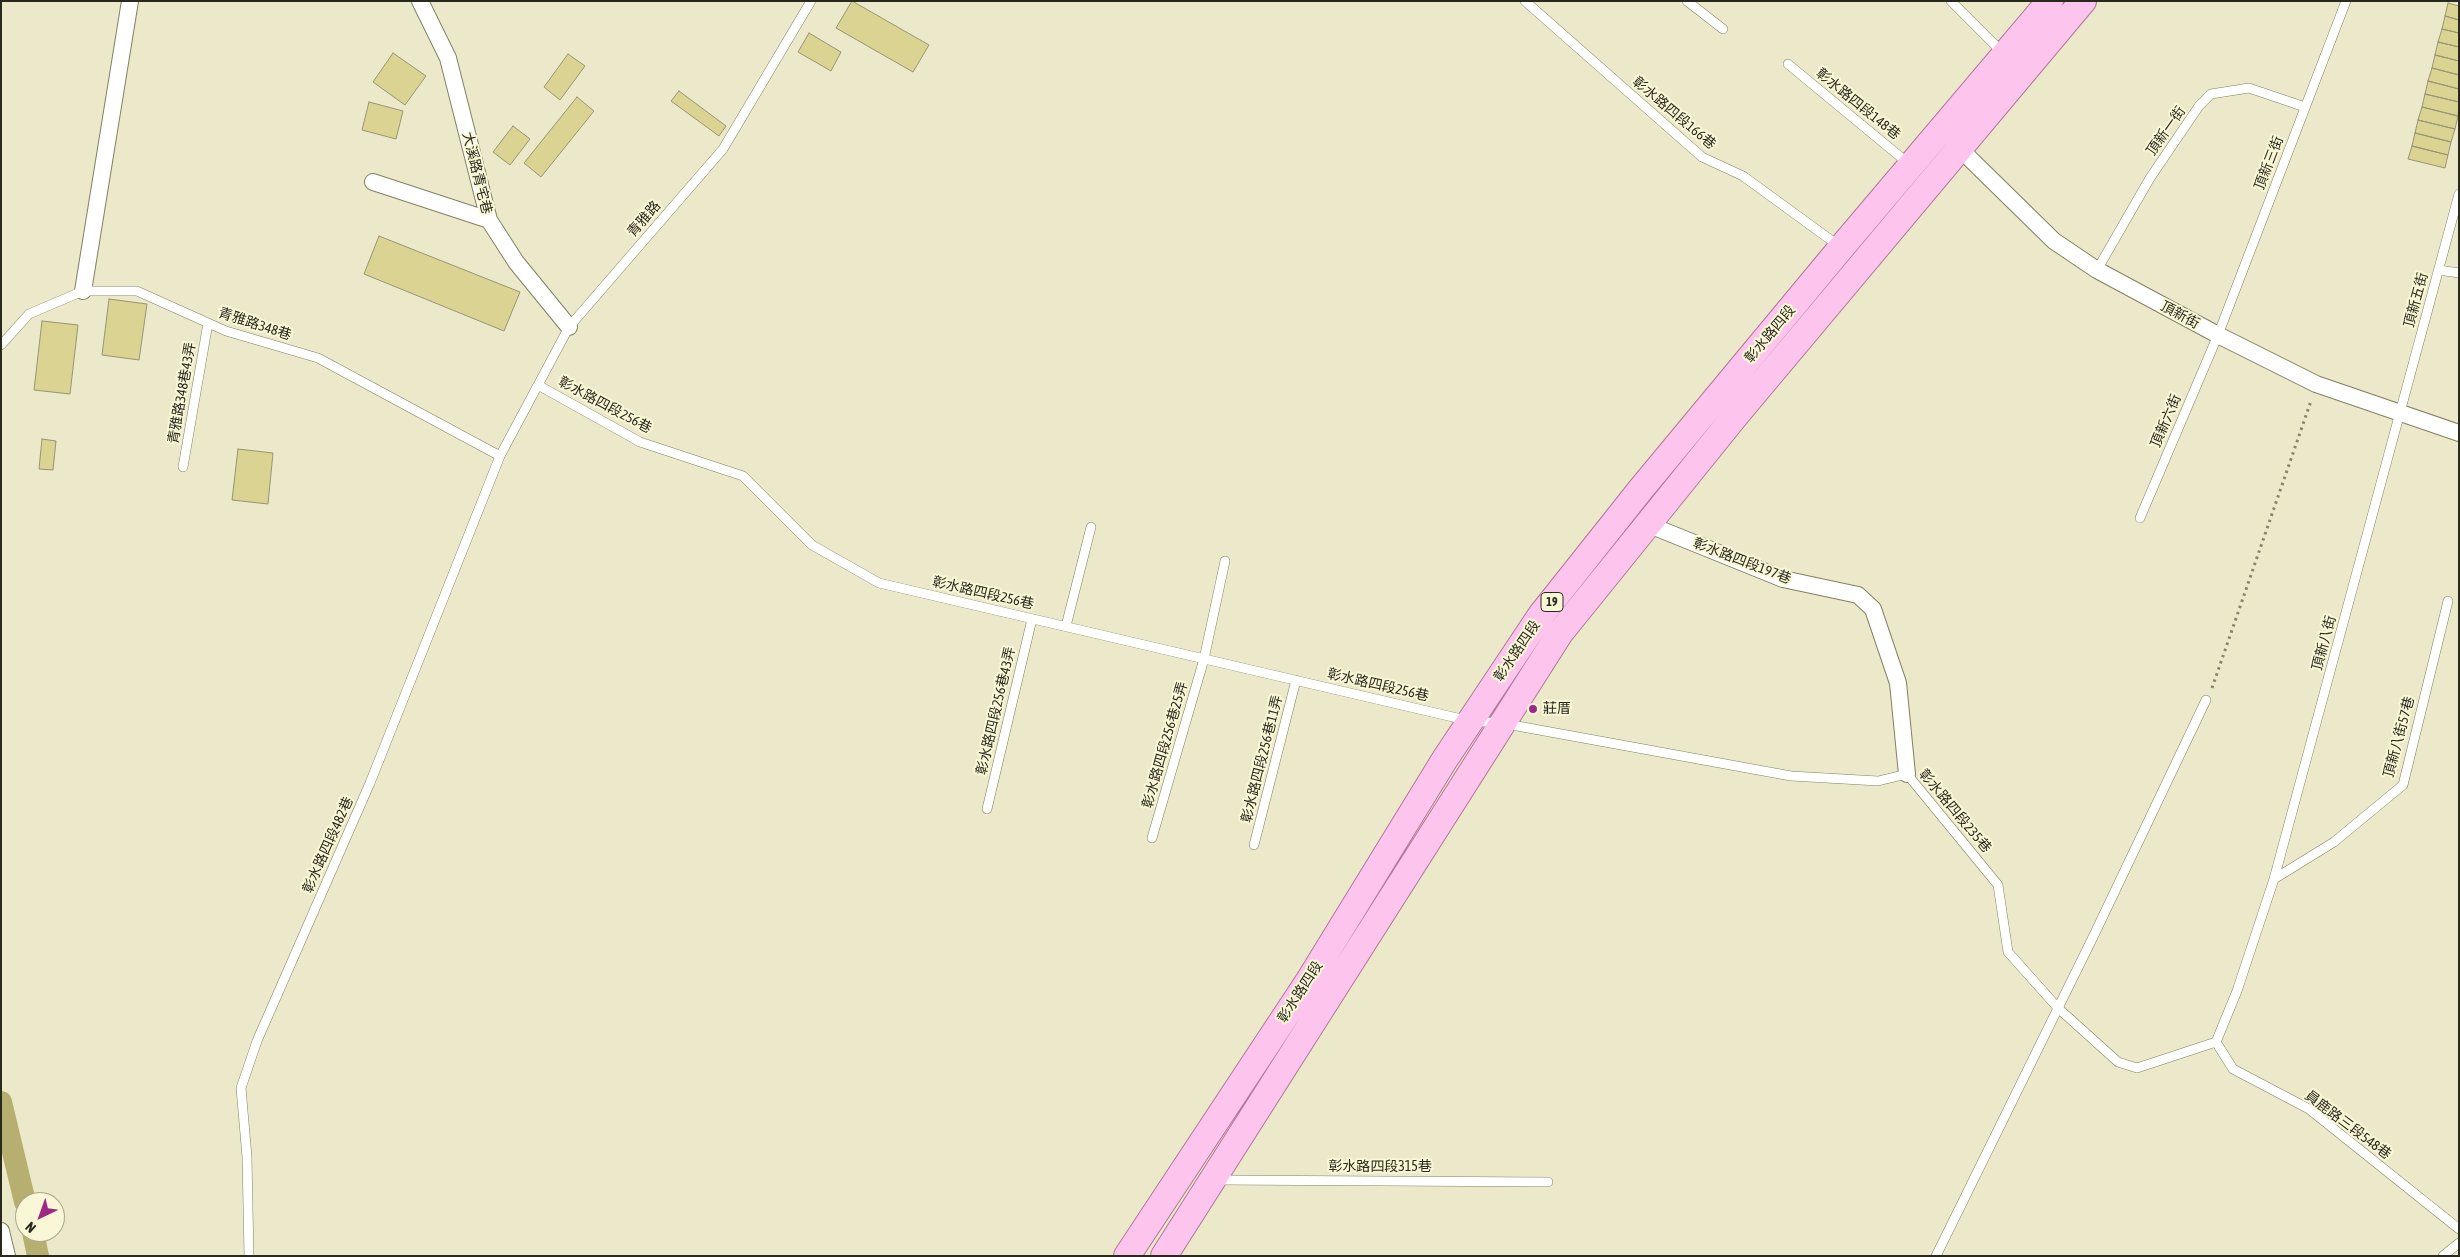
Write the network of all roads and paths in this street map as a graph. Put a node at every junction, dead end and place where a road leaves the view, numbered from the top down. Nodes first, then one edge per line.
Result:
1 (130, 1) edge
2 (420, 1) edge
3 (811, 1) edge
4 (1525, 1) edge
5 (1687, 1) edge
6 (1951, 1) edge
7 (2050, 1) edge
8 (2083, 1) edge
9 (2346, 1) edge
10 (1723, 29) dead end
11 (2006, 55) junction
12 (1788, 64) dead end
13 (2305, 107) junction
14 (1941, 132) junction
15 (1961, 149) junction
16 (1912, 166) junction
17 (373, 182) dead end
18 (2459, 194) edge
19 (489, 220) junction
20 (1841, 248) junction
21 (2097, 270) junction
22 (2439, 270) junction
23 (2459, 273) edge
24 (83, 291) junction
25 (208, 323) junction
26 (569, 327) junction
27 (2218, 335) junction
28 (1, 345) edge
29 (2316, 384) junction
30 (538, 385) junction
31 (2399, 414) junction
32 (2459, 433) edge
33 (500, 456) junction
34 (184, 467) dead end
35 (2140, 518) dead end
36 (1648, 524) junction
37 (1091, 527) dead end
38 (1225, 561) dead end
39 (2448, 601) dead end
40 (1032, 619) junction
41 (1066, 626) junction
42 (1204, 659) junction
43 (1296, 680) junction
44 (2206, 700) joint
45 (1470, 721) junction
46 (1501, 723) junction
47 (1907, 774) junction
48 (987, 809) dead end
49 (1152, 838) dead end
50 (1254, 845) dead end
51 (2274, 878) junction
52 (2058, 1008) junction
53 (2216, 1042) junction
54 (1212, 1180) junction
55 (1548, 1182) dead end
56 (1157, 1210) junction
57 (1181, 1229) junction
58 (2459, 1230) edge
59 (1, 1231) edge
60 (2459, 1243) edge
61 (7, 1256) edge
62 (249, 1256) edge
63 (1127, 1256) edge
64 (1164, 1256) edge
65 (1936, 1256) edge
66 (2442, 1256) edge

1 - 24 street
2 - 19 street, 大溪路青宅巷
3 - 26 lane, 青雅路
4 - 20 lane, 彰水路四段166巷
5 - 10 lane
6 - 11 lane
7 - 11 main road, 彰水路四段 / 19
8 - 15 main road, 彰水路四段 / 19
9 - 13 lane, 頂新三街
11 - 14 main road, 彰水路四段 / 19
12 - 16 lane, 彰水路四段148巷
13 - 21 lane, 頂新一街
13 - 27 lane, 頂新三街
14 - 15 street, 頂新街
14 - 16 main road, 彰水路四段 / 19
15 - 21 street, 頂新街
15 - 36 main road, 彰水路四段 / 19
16 - 20 main road, 彰水路四段 / 19
17 - 19 street
18 - 22 lane, 頂新五街
19 - 26 street, 大溪路青宅巷
20 - 45 main road, 彰水路四段 / 19
21 - 27 street, 頂新街
22 - 23 lane
22 - 31 lane, 頂新五街
24 - 25 lane, 青雅路348巷
24 - 28 lane, 青雅路348巷
25 - 33 lane, 青雅路348巷
25 - 34 lane, 青雅路348巷43弄
26 - 30 lane, 青雅路
27 - 29 street, 頂新街
27 - 35 lane, 頂新六街
29 - 31 street, 頂新街
29 - 44 path
30 - 33 lane, 青雅路
30 - 40 lane, 彰水路四段256巷
31 - 32 street, 頂新街
31 - 51 lane, 頂新八街
33 - 62 lane, 彰水路四段482巷
36 - 46 main road, 彰水路四段 / 19
36 - 47 street, 彰水路四段197巷
37 - 41 lane
38 - 42 lane, 彰水路四段256巷25弄
39 - 51 lane, 頂新八街57巷
40 - 41 lane, 彰水路四段256巷
40 - 48 lane, 彰水路四段256巷43弄
41 - 42 lane, 彰水路四段256巷
42 - 43 lane, 彰水路四段256巷
42 - 49 lane, 彰水路四段256巷25弄
43 - 45 lane, 彰水路四段256巷
43 - 50 lane, 彰水路四段256巷11弄
44 - 52 lane
45 - 46 lane, 彰水路四段235巷
45 - 56 main road, 彰水路四段 / 19
46 - 47 lane, 彰水路四段235巷
46 - 54 main road, 彰水路四段 / 19
47 - 52 lane, 彰水路四段235巷
51 - 53 lane
52 - 53 lane, 彰水路四段235巷
52 - 65 lane
53 - 58 lane, 員鹿路三段548巷
54 - 55 lane, 彰水路四段315巷
54 - 57 main road, 彰水路四段 / 19
56 - 57 main road
56 - 63 main road, 彰水路四段 / 19
57 - 64 main road, 彰水路四段 / 19
59 - 61 street
60 - 66 lane

